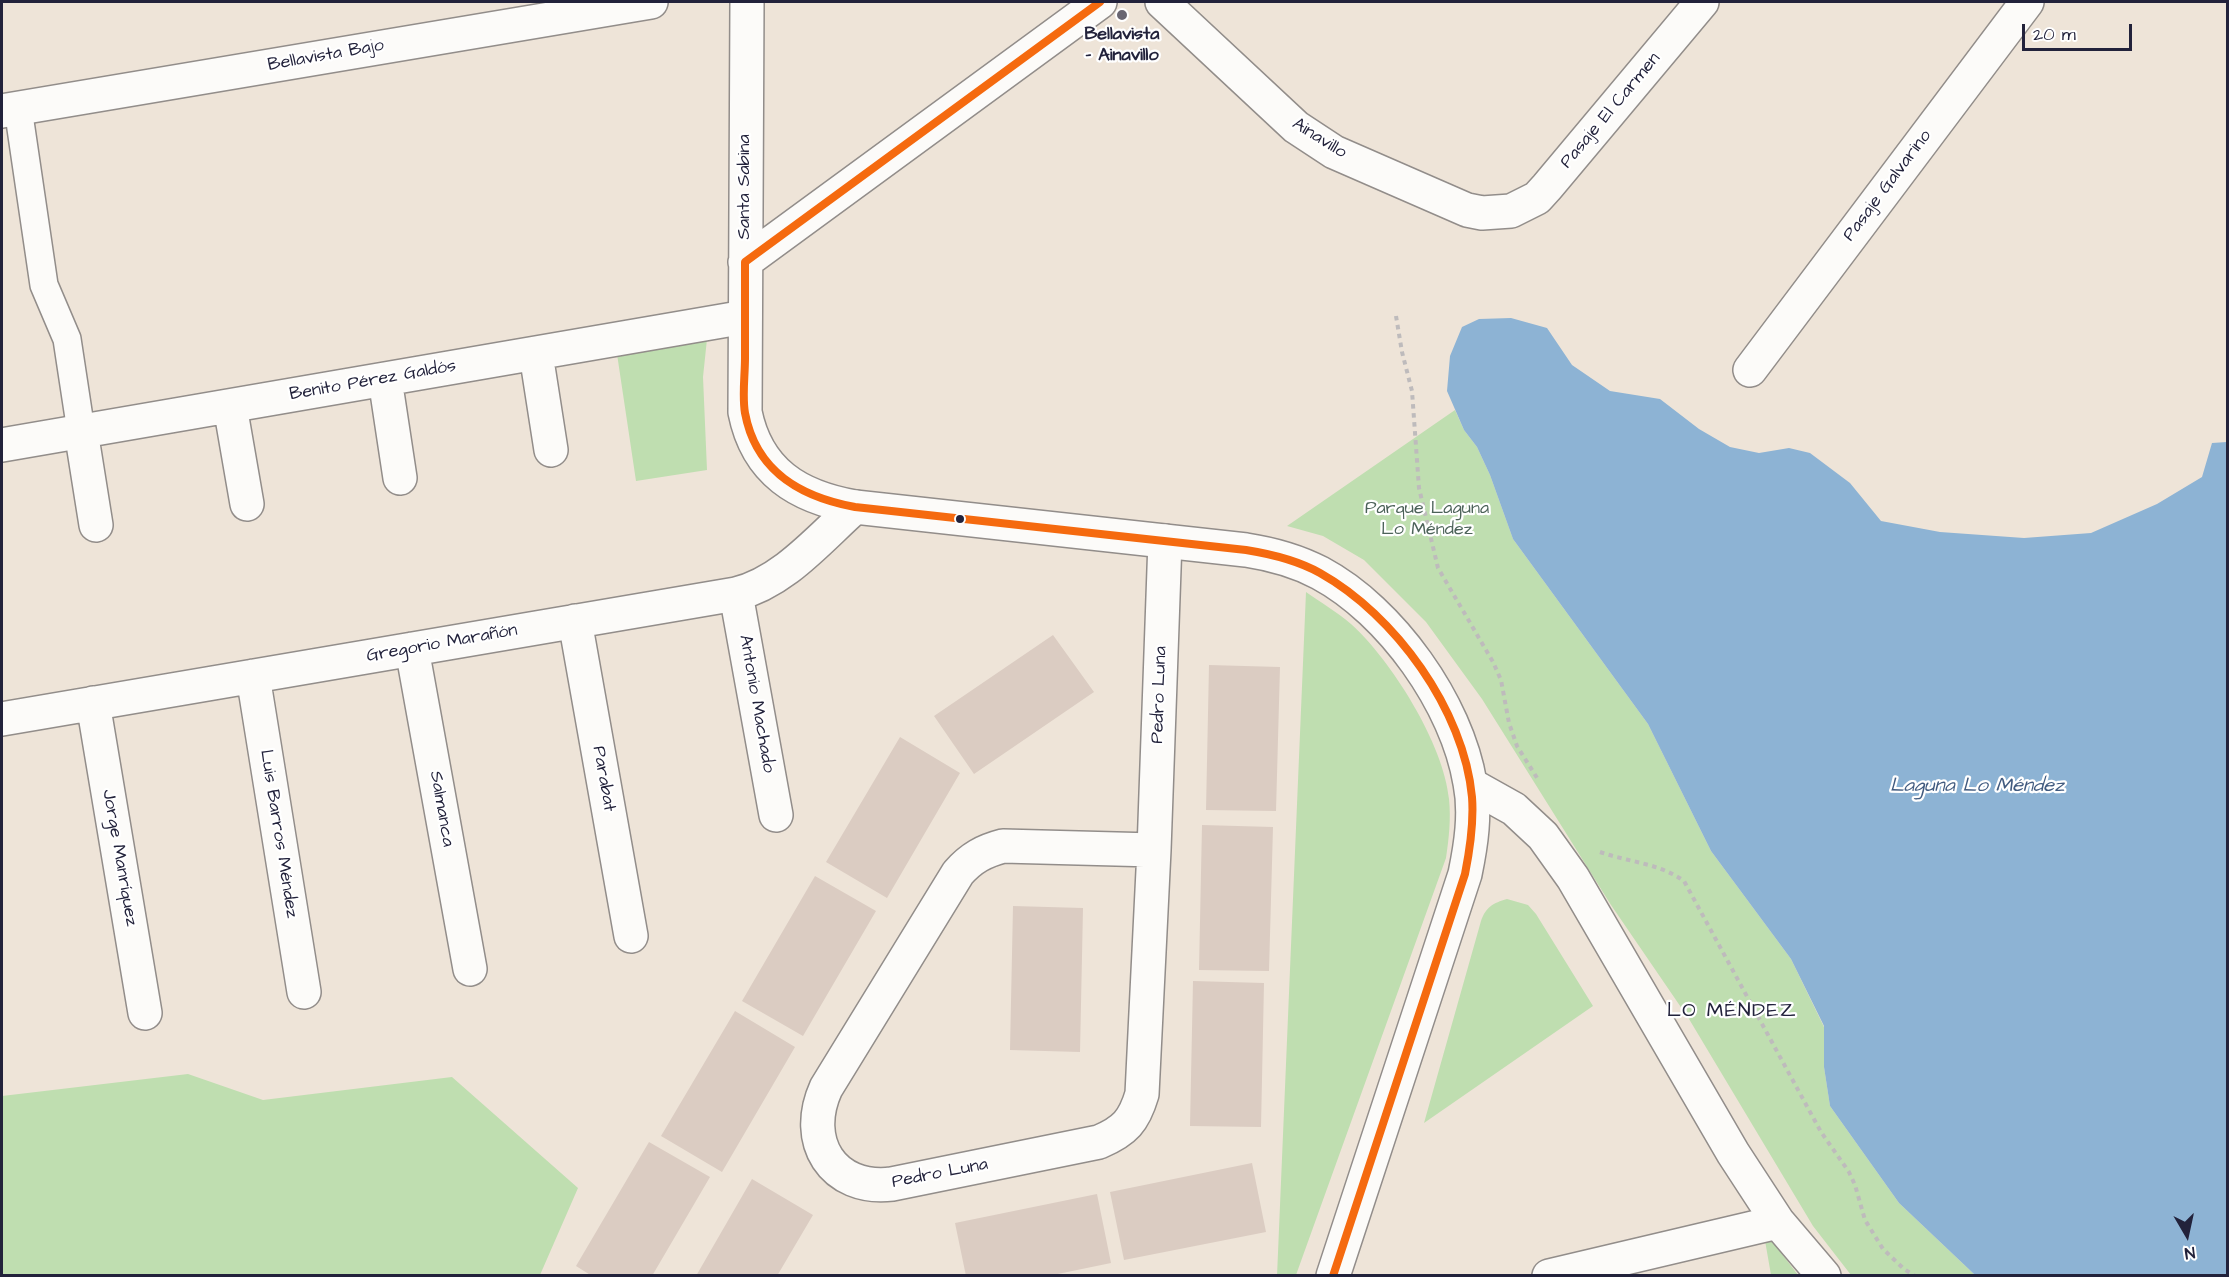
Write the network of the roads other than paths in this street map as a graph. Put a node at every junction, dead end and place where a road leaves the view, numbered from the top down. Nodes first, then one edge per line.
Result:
1 (651, 2) edge
2 (747, 2) edge
3 (1100, 2) edge
4 (1162, 2) edge
5 (1702, 2) edge
6 (2027, 2) edge
7 (6, 109) edge
8 (1511, 211) joint
9 (745, 262) junction
10 (745, 317) junction
11 (536, 354) junction
12 (1750, 370) dead end
13 (384, 380) junction
14 (230, 406) junction
15 (81, 431) junction
16 (2, 445) edge
17 (551, 450) dead end
18 (400, 478) dead end
19 (247, 504) dead end
20 (855, 507) junction
21 (96, 525) dead end
22 (1165, 541) junction
23 (736, 594) junction
24 (575, 621) junction
25 (412, 649) junction
26 (253, 676) junction
27 (93, 703) junction
28 (2, 718) edge
29 (1471, 785) junction
30 (776, 815) dead end
31 (1154, 850) junction
32 (631, 936) dead end
33 (470, 969) dead end
34 (304, 992) dead end
35 (145, 1013) dead end
36 (1778, 1222) junction
37 (1333, 1275) edge
38 (1549, 1275) edge
39 (1824, 1275) edge

1 - 7 street, Bellavista Bajo
2 - 9 street, Santa Sabina
3 - 9 street
4 - 8 street, Ainavillo
5 - 8 street, Pasaje El Carmen
6 - 12 street, Pasaje Galvarino
7 - 15 street
9 - 10 street, Santa Sabina
10 - 11 street, Benito Pérez Galdós
10 - 20 street, Santa Sabina
11 - 13 street, Benito Pérez Galdós
11 - 17 street
13 - 14 street, Benito Pérez Galdós
13 - 18 street
14 - 15 street, Benito Pérez Galdós
14 - 19 street
15 - 16 street, Benito Pérez Galdós
15 - 21 street
20 - 22 street, Santa Sabina
20 - 23 street, Gregorio Marañón
22 - 29 street, Santa Sabina
22 - 31 street, Pedro Luna
23 - 24 street, Gregorio Marañón
23 - 30 street, Antonio Machado
24 - 25 street, Gregorio Marañón
24 - 32 street, Parabat
25 - 26 street, Gregorio Marañón
25 - 33 street, Salmanca
26 - 27 street, Gregorio Marañón
26 - 34 street, Luis Barros Méndez
27 - 28 street, Gregorio Marañón
27 - 35 street, Jorge Manríquez
29 - 36 street
29 - 37 street, Santa Sabina
31 - 31 street, Pedro Luna
36 - 38 street
36 - 39 street

